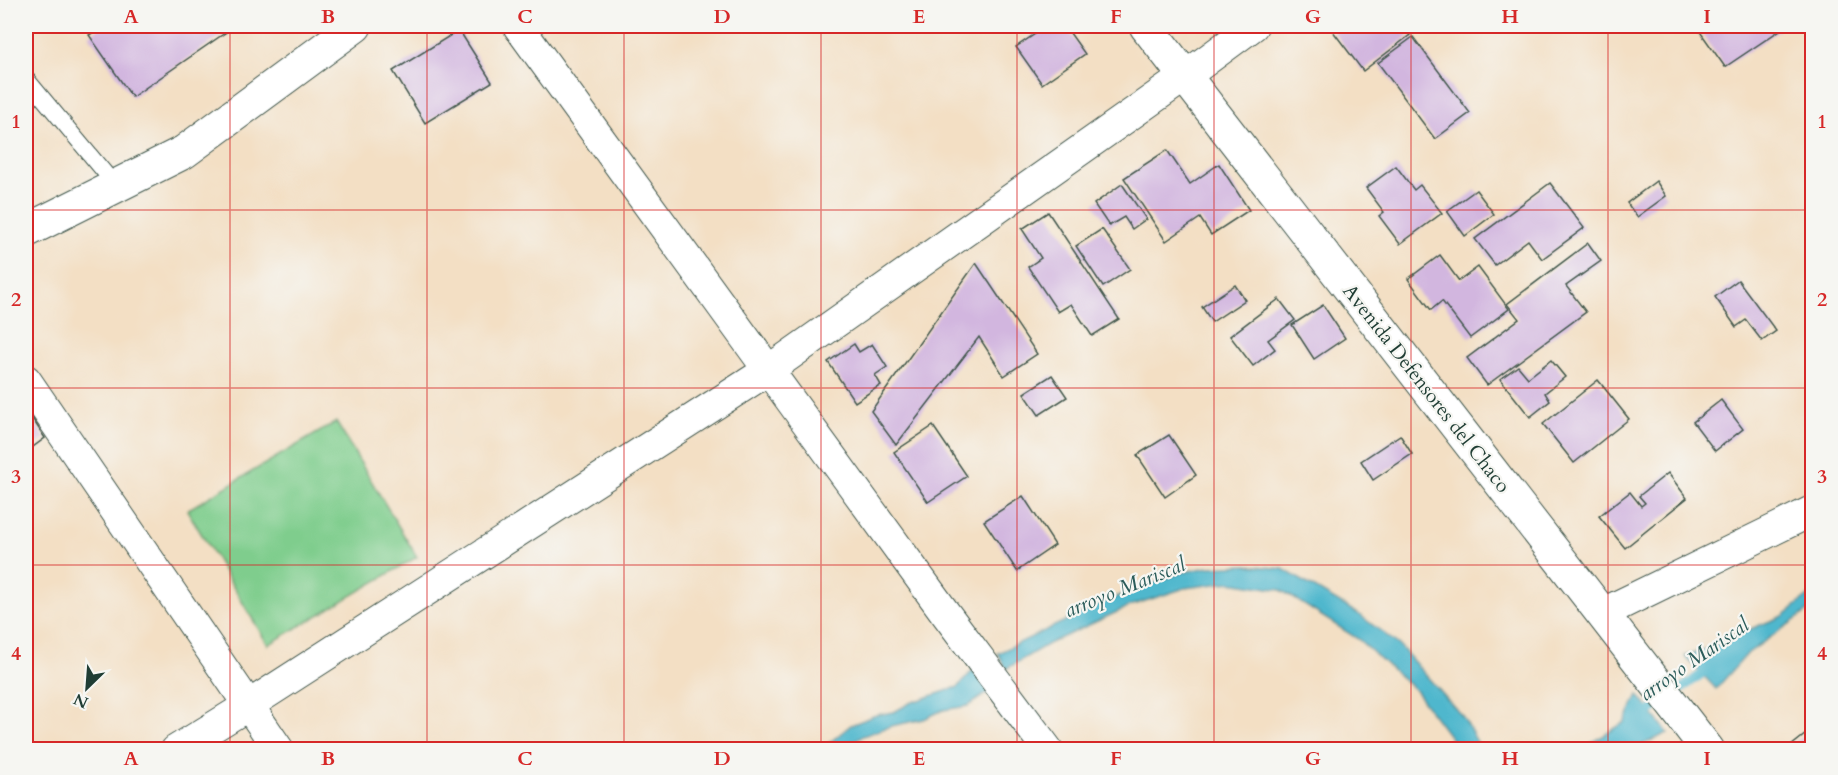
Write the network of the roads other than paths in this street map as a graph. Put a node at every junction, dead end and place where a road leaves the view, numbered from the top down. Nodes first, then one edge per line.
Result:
1 (355, 26) edge
2 (518, 26) edge
3 (1146, 26) edge
4 (1253, 26) edge
5 (1184, 77) junction
6 (26, 78) edge
7 (116, 186) junction
8 (26, 231) edge
9 (770, 369) junction
10 (26, 380) edge
11 (1812, 511) edge
12 (1603, 613) junction
13 (249, 705) junction
14 (1708, 749) edge
15 (176, 750) edge
16 (279, 750) edge
17 (1048, 750) edge

1 - 7 main road
2 - 9 street
3 - 5 main road, Avenida Defensores del Chaco
4 - 5 street
5 - 9 street
5 - 12 main road, Avenida Defensores del Chaco
6 - 7 lane
7 - 8 main road
9 - 13 street
9 - 17 street
10 - 13 street
11 - 12 street
12 - 14 main road, Avenida Defensores del Chaco
13 - 15 street
13 - 16 street

